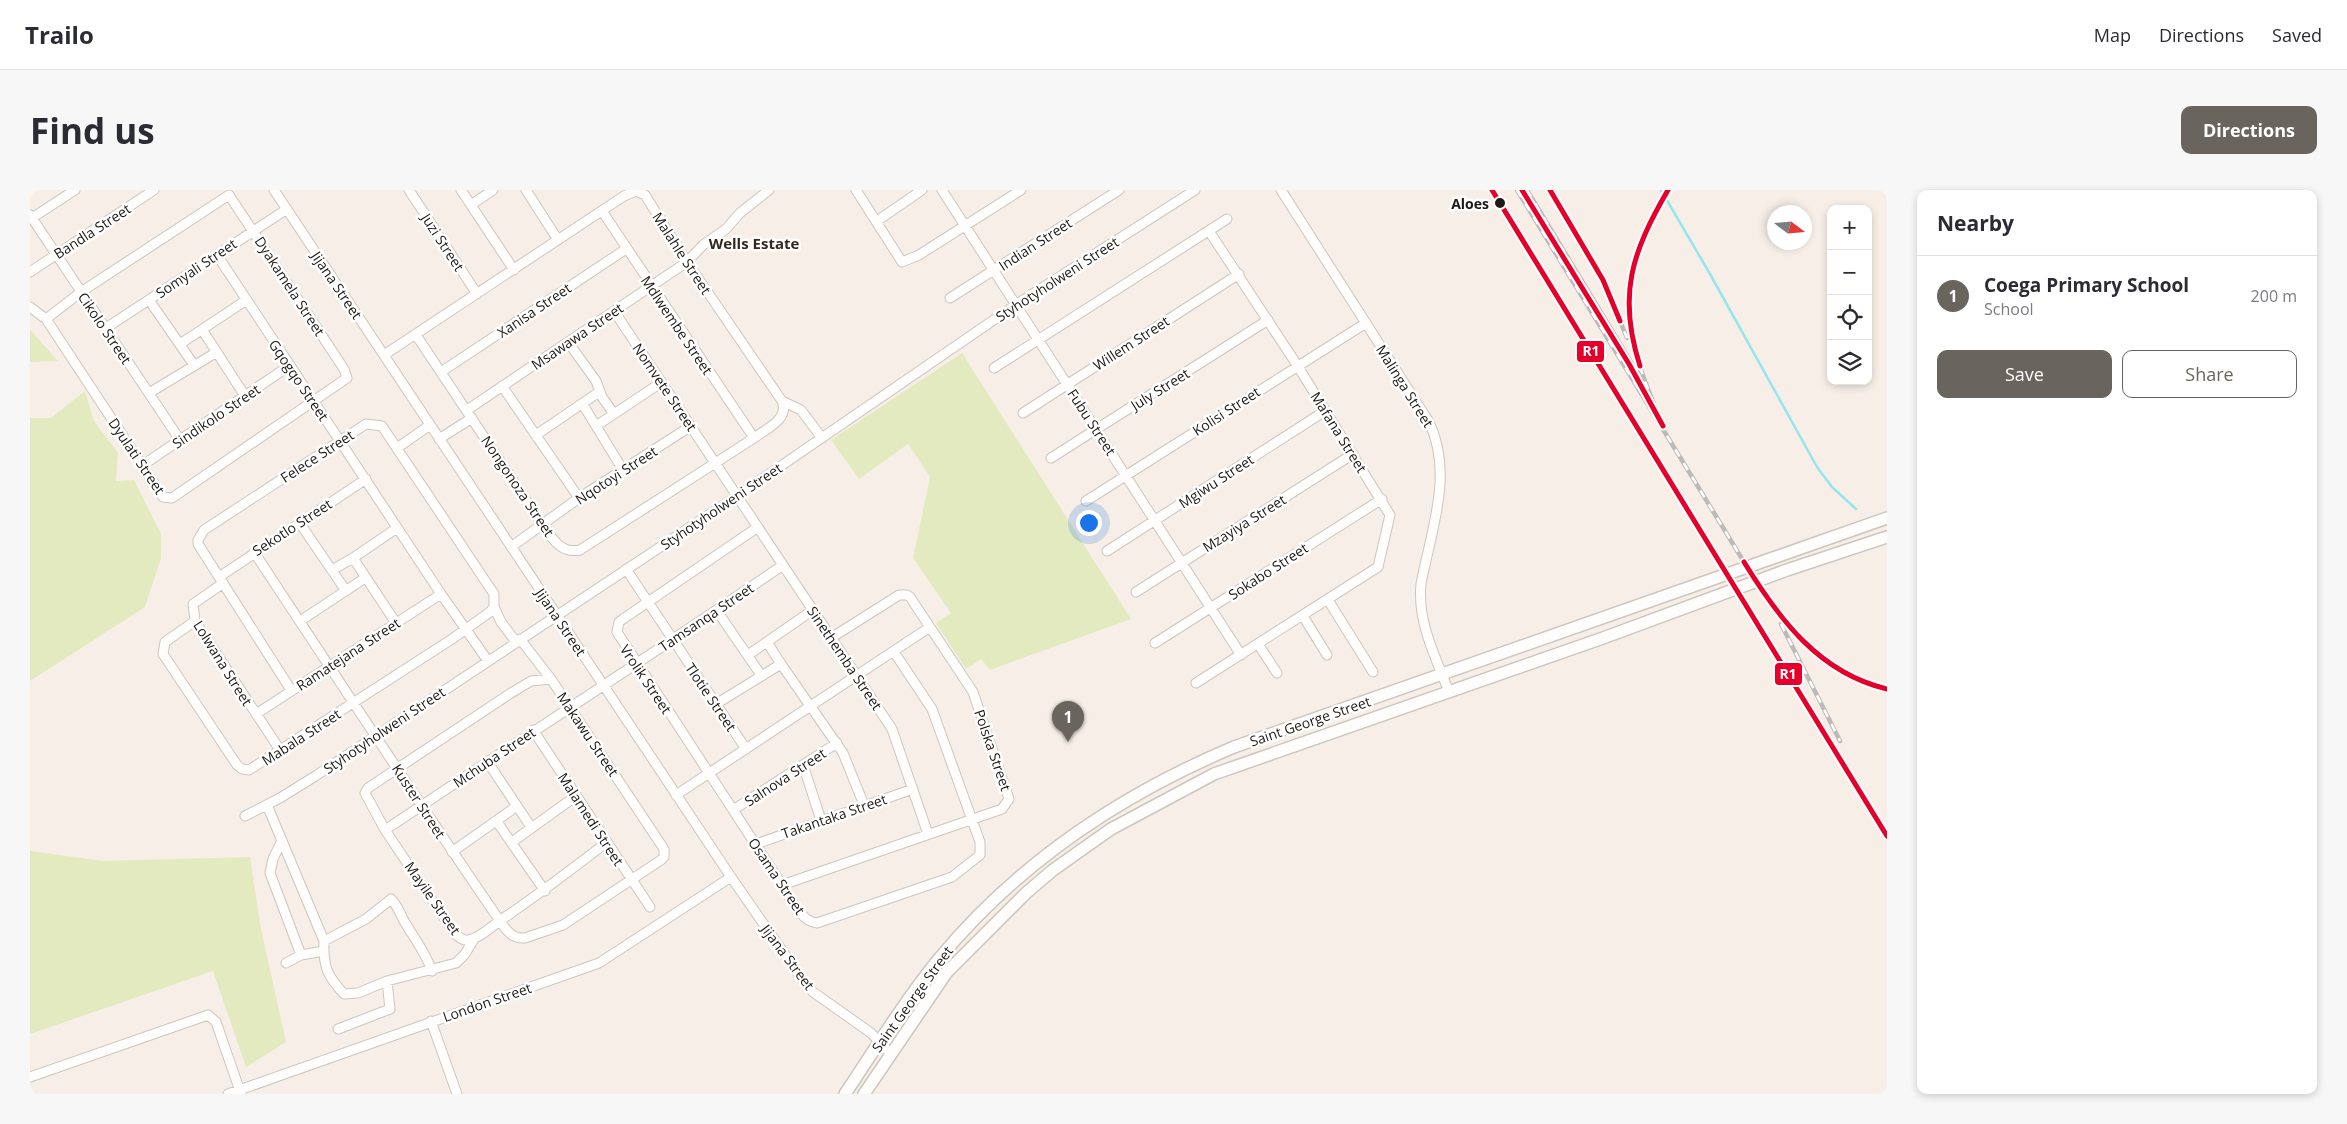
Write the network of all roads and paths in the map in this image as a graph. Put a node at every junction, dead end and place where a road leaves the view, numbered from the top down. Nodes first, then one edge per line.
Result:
1 (75, 190) edge
2 (154, 190) edge
3 (274, 190) edge
4 (408, 190) edge
5 (461, 190) edge
6 (493, 190) edge
7 (769, 190) edge
8 (856, 190) edge
9 (922, 190) edge
10 (942, 190) edge
11 (1021, 190) edge
12 (1119, 190) edge
13 (1195, 190) edge
14 (1281, 190) edge
15 (530, 191) edge
16 (228, 192) edge
17 (622, 193) edge
18 (471, 205) junction
19 (287, 209) junction
20 (602, 212) junction
21 (31, 217) edge
22 (1227, 219) dead end
23 (877, 220) junction
24 (966, 225) junction
25 (254, 229) junction
26 (1209, 231) junction
27 (558, 240) junction
28 (626, 249) junction
29 (56, 254) junction
30 (216, 254) junction
31 (687, 262) junction
32 (514, 270) junction
33 (994, 270) junction
34 (30, 272) edge
35 (1238, 274) junction
36 (651, 287) junction
37 (81, 292) junction
38 (477, 294) junction
39 (950, 298) dead end
40 (149, 300) junction
41 (245, 301) junction
42 (1017, 304) junction
43 (30, 307) edge
44 (614, 311) junction
45 (46, 319) junction
46 (1268, 320) junction
47 (1366, 322) junction
48 (106, 328) junction
49 (203, 331) junction
50 (416, 335) junction
51 (1038, 339) junction
52 (568, 342) junction
53 (180, 344) junction
54 (217, 352) junction
55 (384, 355) junction
56 (194, 365) junction
57 (1298, 365) junction
58 (289, 366) junction
59 (994, 368) dead end
60 (441, 372) junction
61 (347, 378) joint
62 (662, 382) junction
63 (1067, 384) junction
64 (502, 386) junction
65 (599, 392) junction
66 (149, 394) junction
67 (245, 396) junction
68 (782, 401) junction
69 (313, 402) junction
70 (581, 405) junction
71 (1325, 411) junction
72 (1023, 413) dead end
73 (469, 414) junction
74 (614, 414) junction
75 (430, 425) junction
76 (596, 426) junction
77 (691, 426) junction
78 (1097, 428) junction
79 (536, 435) junction
80 (754, 438) junction
81 (822, 438) junction
82 (180, 440) junction
83 (340, 440) junction
84 (440, 440) junction
85 (397, 448) junction
86 (1353, 454) junction
87 (1051, 458) dead end
88 (143, 464) junction
89 (715, 464) junction
90 (623, 470) junction
91 (1126, 475) junction
92 (366, 479) junction
93 (736, 496) junction
94 (579, 498) junction
95 (1382, 499) junction
96 (1086, 501) dead end
97 (1887, 518) edge
98 (1155, 520) junction
99 (299, 522) junction
100 (542, 524) junction
101 (758, 527) junction
102 (397, 528) junction
103 (1887, 537) edge
104 (511, 547) junction
105 (1107, 551) dead end
106 (254, 552) junction
107 (353, 558) junction
108 (1182, 563) junction
109 (783, 565) junction
110 (332, 570) junction
111 (626, 570) junction
112 (365, 578) junction
113 (221, 580) junction
114 (346, 591) junction
115 (1136, 592) dead end
116 (441, 594) junction
117 (1328, 600) junction
118 (648, 602) junction
119 (494, 608) junction
120 (1210, 608) junction
121 (813, 610) junction
122 (717, 611) junction
123 (556, 615) junction
124 (1303, 616) junction
125 (195, 621) junction
126 (300, 622) junction
127 (396, 623) junction
128 (930, 627) junction
129 (466, 629) junction
130 (831, 638) junction
131 (673, 640) junction
132 (518, 641) junction
133 (767, 642) junction
134 (1155, 643) dead end
135 (1258, 644) junction
136 (894, 652) junction
137 (1241, 654) junction
138 (1327, 654) dead end
139 (748, 655) junction
140 (488, 661) junction
141 (781, 664) junction
142 (330, 665) junction
143 (637, 665) junction
144 (1373, 672) dead end
145 (1277, 673) dead end
146 (761, 675) junction
147 (1443, 675) junction
148 (856, 676) junction
149 (552, 679) junction
150 (1196, 683) dead end
151 (604, 686) junction
152 (291, 690) junction
153 (1450, 692) junction
154 (355, 702) junction
155 (716, 704) junction
156 (570, 706) junction
157 (812, 706) junction
158 (256, 714) junction
159 (533, 730) junction
160 (375, 735) junction
161 (837, 743) junction
162 (746, 749) junction
163 (280, 750) junction
164 (487, 761) junction
165 (803, 766) junction
166 (397, 769) junction
167 (709, 774) junction
168 (913, 789) junction
169 (676, 795) junction
170 (576, 796) junction
171 (267, 805) junction
172 (864, 805) junction
173 (420, 806) junction
174 (517, 806) junction
175 (733, 810) junction
176 (245, 816) dead end
177 (821, 820) junction
178 (971, 820) junction
179 (497, 822) junction
180 (531, 828) junction
181 (385, 830) junction
182 (928, 834) junction
183 (282, 840) junction
184 (512, 842) junction
185 (607, 842) junction
186 (756, 844) junction
187 (452, 852) junction
188 (731, 877) junction
189 (631, 880) junction
190 (782, 885) junction
191 (545, 891) junction
192 (650, 907) dead end
193 (500, 921) junction
194 (474, 938) junction
195 (324, 946) junction
196 (301, 955) junction
197 (286, 964) dead end
198 (432, 971) junction
199 (387, 981) junction
200 (431, 1021) junction
201 (338, 1029) dead end
202 (883, 1038) junction
203 (900, 1042) junction
204 (891, 1054) junction
205 (30, 1077) edge
206 (240, 1092) edge
207 (228, 1094) edge
208 (457, 1094) edge
209 (845, 1094) edge
210 (864, 1094) edge

1 - 21 street
2 - 29 street, Bandla Street
3 - 19 street, Jijana Street
4 - 38 street, Juzi Street
5 - 18 street
6 - 18 street
7 - 31 street, Msawawa Street
8 - 23 street
9 - 23 street
10 - 24 street, Fubu Street
11 - 24 street
12 - 33 street, Indian Street
13 - 42 street, Styhotyholweni Street
14 - 47 street, Malinga Street
15 - 27 street
16 - 25 street, Dyakamela Street
16 - 37 street, Dyakamela Street
17 - 20 street, Malahle Street
17 - 31 street, Malahle Street
18 - 32 street
19 - 25 street, Somyali Street
19 - 55 street, Jijana Street
20 - 27 street, Malahle Street
20 - 28 street, Mdlwembe Street
21 - 29 street, Cikolo Street
22 - 26 street
23 - 24 street
24 - 33 street, Fubu Street
25 - 30 street, Somyali Street
25 - 61 street, Dyakamela Street
26 - 35 street, Mafana Street
26 - 51 street
27 - 32 street, Malahle Street
28 - 36 street, Mdlwembe Street
28 - 60 street, Xanisa Street
29 - 34 street, Bandla Street
29 - 37 street, Cikolo Street
30 - 40 street, Somyali Street
30 - 41 street, Gqogqo Street
31 - 36 street, Msawawa Street
31 - 68 street, Malahle Street
32 - 38 street, Malahle Street
33 - 39 street, Indian Street
33 - 42 street, Fubu Street
35 - 46 street, Mafana Street
35 - 63 street, Willem Street
36 - 44 street, Msawawa Street
36 - 80 street, Mdlwembe Street
37 - 45 street
37 - 48 street, Cikolo Street
38 - 50 street, Malahle Street
40 - 48 street, Somyali Street
40 - 53 street
41 - 49 street
41 - 58 street, Gqogqo Street
42 - 51 street, Fubu Street
42 - 81 street, Styhotyholweni Street
43 - 45 street, Dyulati Street
44 - 52 street, Msawawa Street
44 - 62 street, Nomvete Street
45 - 88 street, Dyulati Street
46 - 57 street, Mafana Street
46 - 78 street, July Street
47 - 57 street, Kolisi Street
47 - 147 street, Malinga Street
48 - 66 street, Cikolo Street
49 - 53 street
49 - 54 street
50 - 55 street, Malahle Street
50 - 60 street, Nongonoza Street
51 - 59 street
51 - 63 street, Fubu Street
52 - 64 street, Msawawa Street
52 - 65 street
53 - 56 street
54 - 56 street
54 - 67 street
55 - 75 street, Jijana Street
56 - 66 street
57 - 71 street, Mafana Street
57 - 91 street, Kolisi Street
58 - 67 street, Sindikolo Street
58 - 69 street, Gqogqo Street
60 - 73 street, Nongonoza Street
61 - 69 street, Dyulati Street
62 - 74 street
62 - 77 street, Nomvete Street
63 - 72 street, Willem Street
63 - 78 street, Fubu Street
64 - 73 street, Msawawa Street
64 - 79 street
65 - 70 street
65 - 74 street
66 - 82 street, Cikolo Street
67 - 82 street, Sindikolo Street
68 - 80 street
68 - 81 street
69 - 83 street, Gqogqo Street
69 - 88 street, Dyulati Street
70 - 76 street
70 - 79 street
71 - 86 street, Mafana Street
71 - 98 street, Mgiwu Street
73 - 84 street, Msawawa Street
73 - 100 street, Nongonoza Street
74 - 76 street
75 - 84 street, Jijana Street
75 - 85 street
76 - 90 street
77 - 89 street, Nomvete Street
77 - 90 street, Nqotoyi Street
78 - 87 street, July Street
78 - 91 street, Fubu Street
79 - 94 street
80 - 89 street, Nongonoza Street
81 - 93 street, Styhotyholweni Street
82 - 88 street, Sindikolo Street
83 - 85 street, Felece Street
83 - 92 street, Gqogqo Street
83 - 113 street, Felece Street
84 - 104 street, Jijana Street
85 - 119 street, Felece Street
86 - 95 street, Mafana Street
86 - 108 street, Mzayiya Street
89 - 93 street, Nomvete Street
89 - 100 street, Nongonoza Street
90 - 94 street, Nqotoyi Street
91 - 96 street, Kolisi Street
91 - 98 street, Fubu Street
92 - 99 street, Sekotlo Street
92 - 102 street, Gqogqo Street
93 - 101 street, Sinethemba Street
93 - 111 street, Styhotyholweni Street
94 - 100 street, Nqotoyi Street
95 - 117 street, Mafana Street
95 - 120 street, Sokabo Street
97 - 147 main road, Saint George Street
98 - 105 street, Mgiwu Street
98 - 108 street, Fubu Street
99 - 106 street, Sekotlo Street
99 - 110 street
100 - 104 street, Nqotoyi Street
101 - 109 street, Sinethemba Street
101 - 118 street, Vrolik Street
102 - 107 street
102 - 116 street, Gqogqo Street
103 - 153 main road, Saint George Street
104 - 123 street, Jijana Street
106 - 113 street, Sekotlo Street
106 - 126 street, Kuster Street
107 - 110 street
107 - 112 street
108 - 115 street, Mzayiya Street
108 - 120 street, Fubu Street
109 - 121 street, Sinethemba Street
109 - 122 street, Tamsanqa Street
110 - 114 street
111 - 118 street, Tlotie Street
111 - 123 street, Styhotyholweni Street
112 - 114 street
112 - 127 street
113 - 125 street, Lolwana Street
113 - 152 street, Felece Street
114 - 126 street
116 - 127 street, Ramatejana Street
116 - 129 street, Gqogqo Street
117 - 124 street, Mafana Street
117 - 144 street
118 - 131 street, Tlotie Street
118 - 143 street, Vrolik Street
119 - 129 street
119 - 132 street, Felece Street
120 - 134 street, Sokabo Street
120 - 137 street, Fubu Street
121 - 130 street, Sinethemba Street
121 - 133 street
122 - 131 street, Tamsanqa Street
122 - 139 street
123 - 132 street, Styhotyholweni Street
123 - 151 street, Jijana Street
124 - 135 street, Mafana Street
124 - 138 street
125 - 158 street, Lolwana Street
125 - 163 street, Mabala Street
126 - 142 street, Kuster Street
127 - 142 street, Ramatejana Street
128 - 130 street, Polska Street
128 - 136 street
128 - 178 street, Polska Street
129 - 140 street, Gqogqo Street
129 - 154 street, Mabala Street
130 - 148 street, Sinethemba Street
131 - 143 street, Tamsanqa Street
131 - 155 street, Tlotie Street
132 - 140 street, Styhotyholweni Street
132 - 149 street, Felece Street
133 - 139 street
133 - 141 street
135 - 137 street, Mafana Street
135 - 145 street
136 - 148 street
136 - 178 street, Osama Street
137 - 150 street, Mafana Street
139 - 146 street
140 - 160 street, Styhotyholweni Street
141 - 146 street
141 - 157 street
142 - 152 street, Ramatejana Street
142 - 154 street, Kuster Street
143 - 151 street, Tamsanqa Street
143 - 167 street, Vrolik Street
146 - 155 street
147 - 153 street, Malinga Street
147 - 202 main road, Saint George Street
148 - 157 street
148 - 168 street, Sinethemba Street
149 - 156 street, Makawu Street
149 - 166 street, Makawu Street
151 - 156 street, Mchuba Street
151 - 169 street, Jijana Street
152 - 158 street, Ramatejana Street
153 - 203 main road, Saint George Street
154 - 160 street, Kuster Street
154 - 163 street, Mabala Street
155 - 162 street, Tlotie Street
156 - 159 street, Mchuba Street
156 - 189 street, Makawu Street
157 - 161 street
157 - 162 street
158 - 163 street, Lolwana Street
159 - 164 street, Mchuba Street
159 - 170 street, Malamedi Street
160 - 166 street, Kuster Street
160 - 171 street, Styhotyholweni Street
161 - 165 street, Salnova Street
161 - 172 street
162 - 167 street
164 - 173 street, Mchuba Street
164 - 174 street
165 - 175 street, Salnova Street
165 - 177 street
166 - 173 street, Kuster Street
166 - 181 street, Mayile Street
167 - 169 street
167 - 175 street, Osama Street
168 - 172 street, Takantaka Street
168 - 182 street, Sinethemba Street
169 - 188 street, Jijana Street
170 - 180 street
170 - 185 street, Malamedi Street
171 - 176 street, Styhotyholweni Street
171 - 183 street
172 - 177 street, Takantaka Street
173 - 181 street, Mchuba Street
173 - 187 street, Kuster Street
174 - 179 street
174 - 180 street
175 - 186 street, Osama Street
177 - 186 street, Takantaka Street
178 - 182 street, Polska Street
178 - 190 street, Osama Street
179 - 184 street
179 - 187 street
180 - 184 street
181 - 194 street, Mayile Street
182 - 190 street, Polska Street
183 - 195 street
183 - 196 street
184 - 191 street
185 - 189 street, Malamedi Street
185 - 191 street, Mayile Street
186 - 190 street, Osama Street
187 - 193 street, Kuster Street
188 - 200 street, London Street
188 - 202 street, Jijana Street
189 - 192 street, Malamedi Street
189 - 193 street, Kuster Street
191 - 193 street, Mayile Street
193 - 194 street, Mayile Street
194 - 198 street
195 - 196 street
195 - 198 street
195 - 199 street
196 - 197 street
198 - 199 street
199 - 201 street
200 - 206 street, London Street
200 - 208 street
202 - 203 street
202 - 204 street, Jijana Street
202 - 209 main road, Saint George Street
203 - 204 main road, Saint George Street
204 - 210 main road, Saint George Street
205 - 206 street
206 - 207 street, London Street

